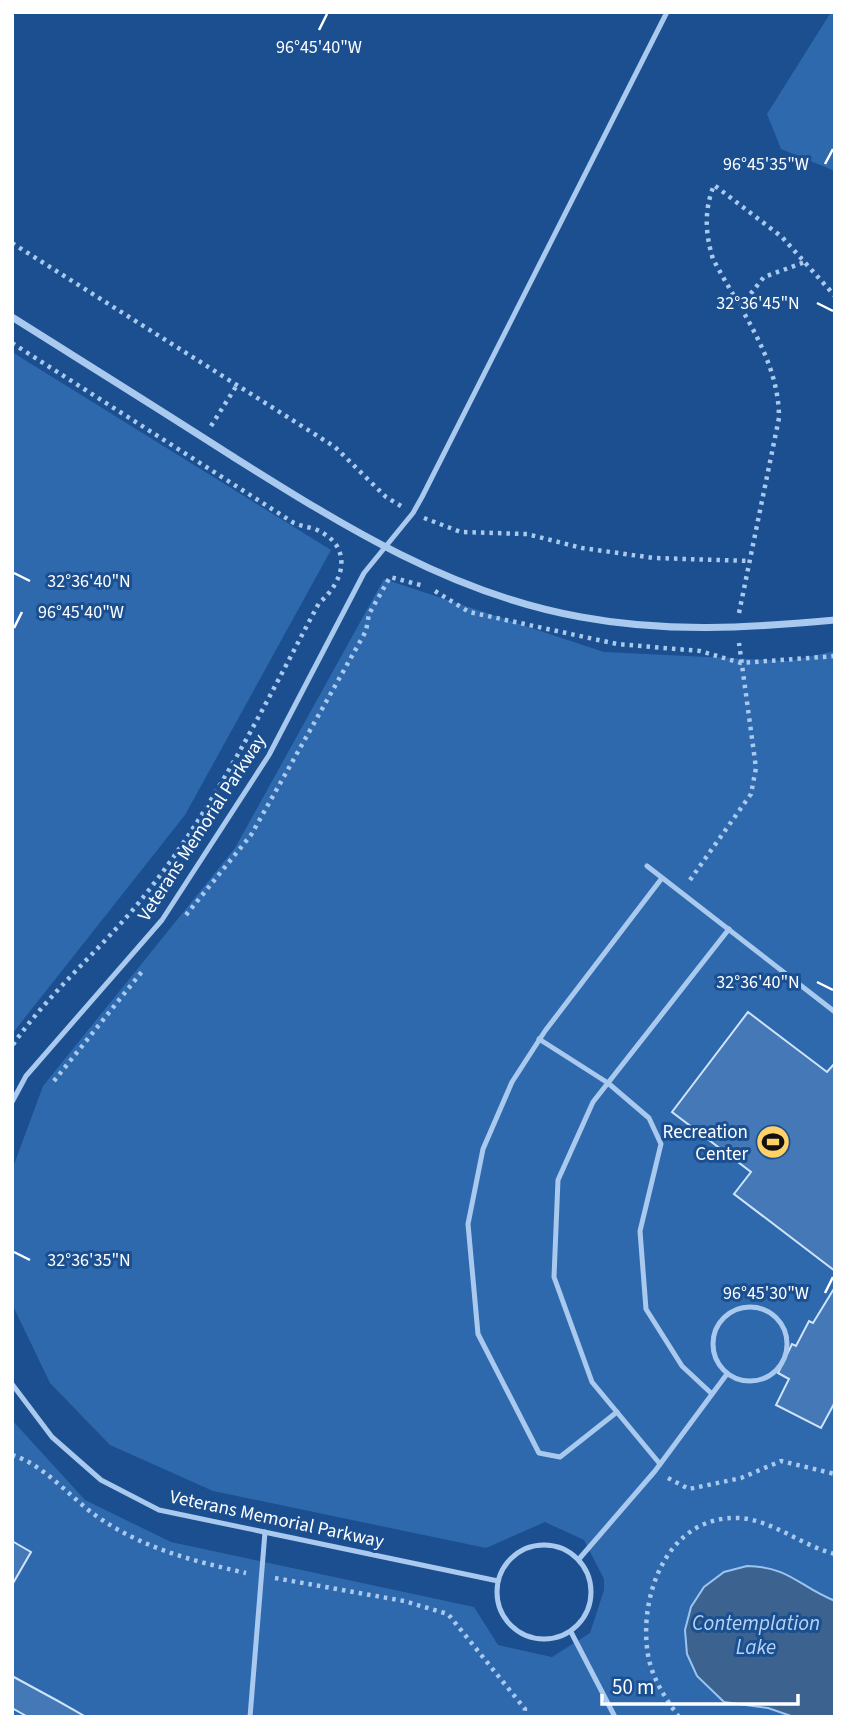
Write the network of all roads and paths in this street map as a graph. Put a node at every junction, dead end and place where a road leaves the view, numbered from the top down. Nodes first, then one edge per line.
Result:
1 (667, 12) edge
2 (12, 243) edge
3 (805, 262) junction
4 (835, 296) edge
5 (740, 307) junction
6 (12, 317) edge
7 (12, 343) edge
8 (237, 385) junction
9 (211, 427) dead end
10 (195, 450) dead end
11 (191, 458) junction
12 (413, 513) junction
13 (385, 548) junction
14 (750, 561) junction
15 (739, 614) dead end
16 (835, 620) edge
17 (739, 643) dead end
18 (835, 656) edge
19 (741, 663) junction
20 (647, 866) dead end
21 (662, 878) junction
22 (681, 892) junction
23 (182, 920) dead end
24 (729, 929) junction
25 (148, 963) dead end
26 (835, 1012) edge
27 (539, 1039) junction
28 (12, 1046) edge
29 (54, 1081) dead end
30 (608, 1083) junction
31 (12, 1102) edge
32 (727, 1374) junction
33 (12, 1384) edge
34 (712, 1394) junction
35 (617, 1412) junction
36 (13, 1454) edge
37 (660, 1464) junction
38 (655, 1471) junction
39 (835, 1474) edge
40 (265, 1532) junction
41 (835, 1554) edge
42 (579, 1559) junction
43 (261, 1576) junction
44 (498, 1581) junction
45 (571, 1632) junction
46 (250, 1717) edge
47 (524, 1717) edge
48 (615, 1717) edge
49 (679, 1717) edge

1 - 12 lane, Veterans Memorial Parkway
2 - 8 path
3 - 4 path
3 - 5 path
3 - 5 path
5 - 14 path
6 - 13 street
7 - 11 path
8 - 9 path
8 - 12 path
10 - 11 path
11 - 28 path
12 - 13 lane, Veterans Memorial Parkway
12 - 14 path
13 - 16 street
13 - 31 lane, Veterans Memorial Parkway
14 - 15 path
17 - 19 path
18 - 19 path
19 - 22 path
19 - 23 path
20 - 21 lane
21 - 22 lane
21 - 27 lane
22 - 24 lane
24 - 26 lane
24 - 30 lane
25 - 29 path
27 - 30 lane
27 - 35 lane
30 - 34 lane
30 - 35 lane
32 - 32 lane
32 - 34 lane
33 - 40 lane, Veterans Memorial Parkway
34 - 37 lane
35 - 37 lane
36 - 43 path
37 - 38 lane
38 - 39 path
38 - 42 lane
40 - 43 lane
40 - 44 lane, Veterans Memorial Parkway
41 - 49 path
42 - 44 lane
42 - 45 lane
43 - 46 lane
43 - 47 path
44 - 45 lane
45 - 48 lane

